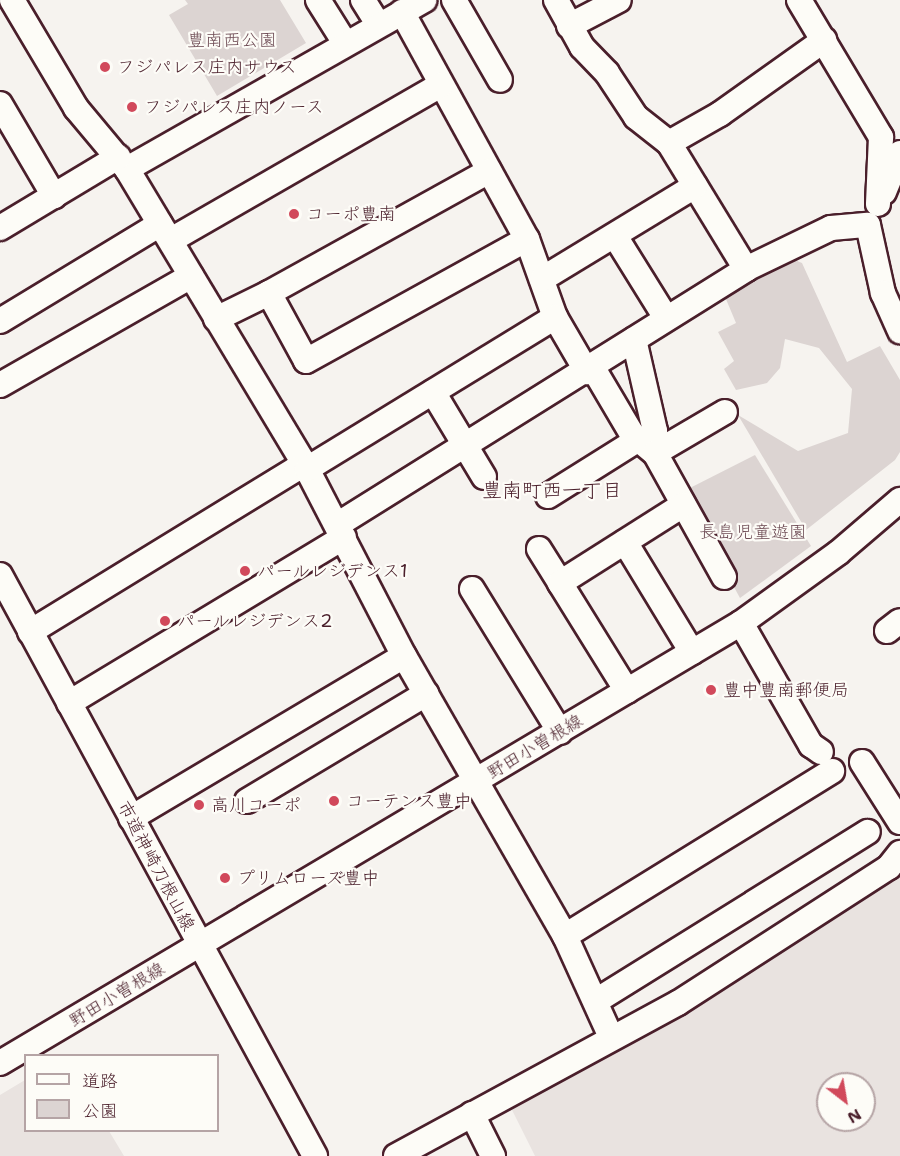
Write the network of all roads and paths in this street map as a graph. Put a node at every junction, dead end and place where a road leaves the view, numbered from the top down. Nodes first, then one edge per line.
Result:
1 (12, 0) edge
2 (318, 0) edge
3 (363, 0) edge
4 (424, 0) edge
5 (454, 0) edge
6 (556, 0) edge
7 (619, 0) edge
8 (800, 0) edge
9 (402, 12) junction
10 (378, 24) junction
11 (569, 26) junction
12 (824, 40) junction
13 (345, 43) junction
14 (500, 80) dead end
15 (441, 85) junction
16 (0, 104) edge
17 (669, 143) junction
18 (900, 153) edge
19 (123, 163) junction
20 (489, 171) junction
21 (695, 186) junction
22 (54, 195) junction
23 (873, 214) junction
24 (0, 228) edge
25 (165, 232) junction
26 (615, 236) junction
27 (527, 238) junction
28 (746, 269) junction
29 (192, 276) junction
30 (542, 279) junction
31 (900, 285) edge
32 (269, 293) junction
33 (555, 317) junction
34 (666, 318) junction
35 (216, 319) junction
36 (0, 321) edge
37 (900, 331) edge
38 (634, 339) junction
39 (590, 370) junction
40 (0, 385) edge
41 (433, 392) junction
42 (725, 412) dead end
43 (642, 442) junction
44 (466, 445) junction
45 (307, 470) junction
46 (484, 477) dead end
47 (548, 496) dead end
48 (900, 501) edge
49 (683, 505) junction
50 (341, 531) junction
51 (625, 542) junction
52 (539, 549) dead end
53 (0, 575) edge
54 (723, 577) dead end
55 (560, 583) junction
56 (472, 589) dead end
57 (741, 623) junction
58 (30, 632) junction
59 (692, 652) junction
60 (405, 656) junction
61 (627, 691) junction
62 (426, 694) junction
63 (69, 703) junction
64 (560, 732) junction
65 (862, 762) dead end
66 (476, 782) junction
67 (247, 801) dead end
68 (130, 818) junction
69 (900, 822) edge
70 (868, 832) dead end
71 (900, 853) edge
72 (565, 936) junction
73 (200, 946) junction
74 (596, 1001) junction
75 (611, 1037) junction
76 (0, 1063) edge
77 (472, 1114) junction
78 (315, 1156) edge
79 (396, 1156) edge
80 (493, 1156) edge

1 - 19 street
2 - 13 street
3 - 10 street
4 - 9 street
5 - 14 street
6 - 11 street
7 - 11 street
8 - 12 street
9 - 10 street
9 - 15 street
10 - 13 street
11 - 17 street
12 - 17 street
12 - 23 street
13 - 19 street
15 - 20 street
15 - 25 street
16 - 22 street
17 - 21 street
18 - 23 street
19 - 22 street
19 - 25 street
20 - 27 street
20 - 32 street
21 - 26 street
21 - 28 street
22 - 24 street
23 - 28 street
23 - 31 street
23 - 37 street
25 - 29 street
25 - 36 street
26 - 30 street
26 - 34 street
27 - 30 street
27 - 32 street
28 - 34 street
29 - 35 street
29 - 40 street
30 - 33 street
32 - 35 street
33 - 39 street
33 - 41 street
34 - 38 street
35 - 45 street
38 - 39 street
38 - 43 street
39 - 43 street
39 - 44 street
41 - 44 street
41 - 45 street
42 - 43 street
43 - 47 street
43 - 49 street
44 - 46 street
44 - 50 street
45 - 50 street
45 - 58 street
48 - 57 street, 野田小曽根線
49 - 51 street
49 - 54 street
50 - 60 street
50 - 63 street
51 - 55 street
51 - 59 street
52 - 55 street
53 - 58 street, 市道神崎刀根山線
55 - 61 street
56 - 64 street
57 - 59 street, 野田小曽根線
57 - 72 street
58 - 63 street, 市道神崎刀根山線
59 - 61 street, 野田小曽根線
60 - 62 street
60 - 68 street
61 - 64 street, 野田小曽根線
62 - 66 street
62 - 67 street
63 - 68 street, 市道神崎刀根山線
64 - 66 street, 野田小曽根線
65 - 69 street
66 - 72 street
66 - 73 street, 野田小曽根線
68 - 73 street, 市道神崎刀根山線
70 - 74 street
71 - 75 street
72 - 74 street
73 - 76 street, 野田小曽根線
73 - 78 street, 市道神崎刀根山線
74 - 75 street
75 - 77 street
77 - 79 street
77 - 80 street

